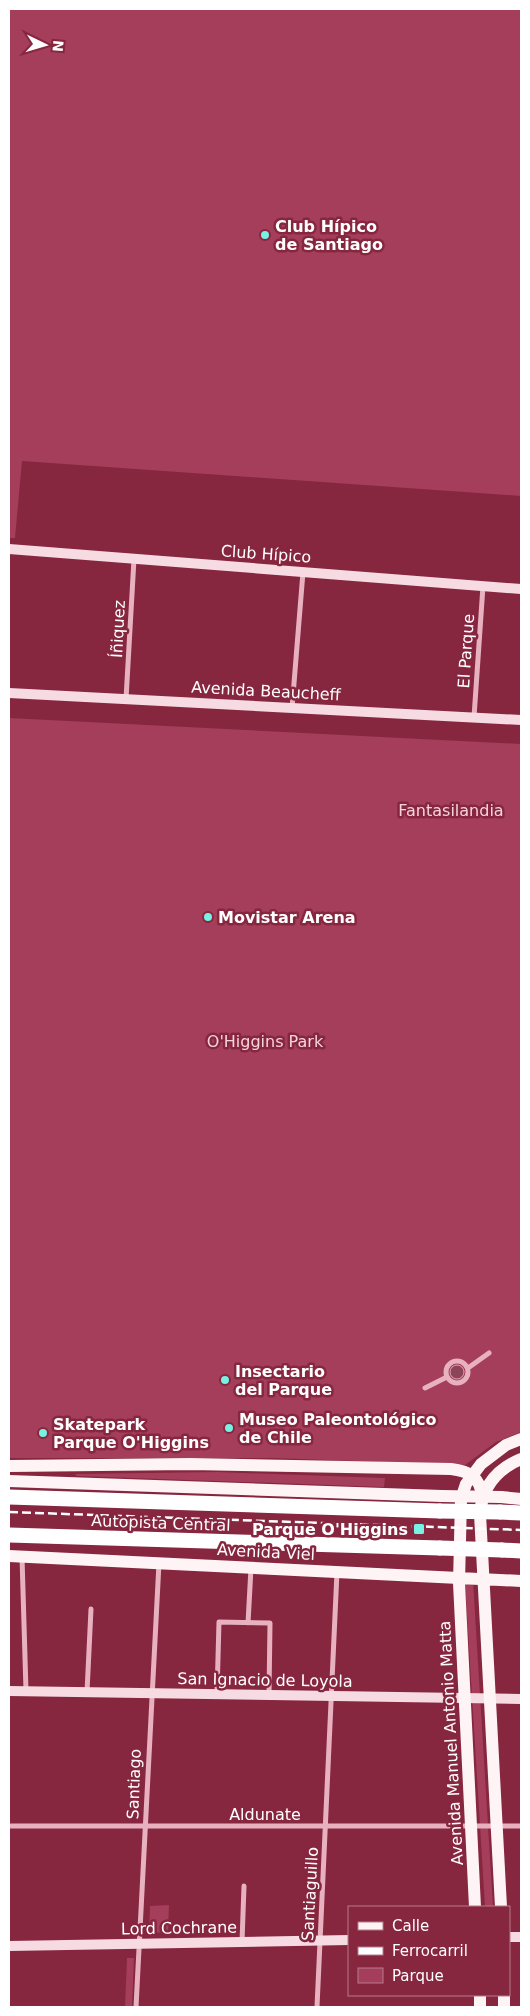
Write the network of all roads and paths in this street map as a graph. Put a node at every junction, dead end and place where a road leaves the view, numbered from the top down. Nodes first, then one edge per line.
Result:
1 (9, 549) edge
2 (134, 559) junction
3 (303, 572) junction
4 (483, 586) junction
5 (521, 589) edge
6 (9, 693) edge
7 (126, 699) junction
8 (292, 708) junction
9 (474, 717) junction
10 (521, 720) edge
11 (490, 1353) dead end
12 (468, 1368) junction
13 (447, 1377) junction
14 (425, 1388) dead end
15 (521, 1439) edge
16 (521, 1459) edge
17 (9, 1466) edge
18 (472, 1475) junction
19 (9, 1481) edge
20 (482, 1496) junction
21 (9, 1497) edge
22 (521, 1499) edge
23 (441, 1503) junction
24 (500, 1505) junction
25 (521, 1513) edge
26 (9, 1535) edge
27 (521, 1551) edge
28 (15, 1556) edge
29 (159, 1562) junction
30 (251, 1567) junction
31 (337, 1572) junction
32 (459, 1578) junction
33 (484, 1579) junction
34 (521, 1581) edge
35 (91, 1609) dead end
36 (248, 1623) junction
37 (9, 1691) edge
38 (26, 1692) junction
39 (87, 1692) junction
40 (151, 1694) junction
41 (217, 1695) junction
42 (269, 1696) junction
43 (333, 1696) junction
44 (490, 1698) junction
45 (465, 1699) junction
46 (521, 1699) edge
47 (9, 1826) edge
48 (145, 1826) junction
49 (326, 1826) junction
50 (471, 1826) junction
51 (497, 1826) junction
52 (521, 1826) edge
53 (244, 1886) dead end
54 (475, 1906) edge
55 (501, 1906) edge
56 (320, 1940) junction
57 (348, 1940) edge
58 (242, 1942) junction
59 (139, 1943) junction
60 (9, 1946) edge
61 (136, 2007) edge
62 (317, 2007) edge

1 - 2 main road, Club Hípico
2 - 3 main road, Club Hípico
2 - 7 street, Íñiquez
3 - 4 main road, Club Hípico
3 - 8 street
4 - 5 main road, Club Hípico
4 - 9 street, El Parque
6 - 7 main road, Avenida Beaucheff
7 - 8 main road, Avenida Beaucheff
8 - 9 main road, Avenida Beaucheff
9 - 10 main road, Avenida Beaucheff
11 - 12 street
12 - 13 street
12 - 13 street
13 - 14 street
15 - 18 main road
16 - 20 main road
17 - 18 main road
18 - 20 main road
18 - 32 main road, Avenida Manuel Antonio Matta
19 - 23 main road
20 - 33 main road
21 - 23 highway, Autopista Central
22 - 24 main road
23 - 24 highway, Autopista Central, bridge
24 - 25 highway, Autopista Central
26 - 27 highway, Autopista Central, bridge
28 - 29 main road, Avenida Viel
28 - 38 street
29 - 30 main road, Avenida Viel
29 - 40 street, Santiago
30 - 31 main road, Avenida Viel
30 - 36 street
31 - 32 main road, Avenida Viel
31 - 43 street, Santiaguillo
32 - 33 main road, Avenida Viel
32 - 45 main road, Avenida Manuel Antonio Matta
33 - 34 main road, Avenida Viel
33 - 44 main road
35 - 39 street
36 - 41 street
36 - 42 street
37 - 38 main road, San Ignacio de Loyola
38 - 39 main road, San Ignacio de Loyola
39 - 40 main road, San Ignacio de Loyola
40 - 41 main road, San Ignacio de Loyola
40 - 48 street, Santiago
41 - 42 main road, San Ignacio de Loyola
42 - 43 main road, San Ignacio de Loyola
43 - 45 main road, San Ignacio de Loyola
43 - 49 street, Santiaguillo
44 - 45 main road, San Ignacio de Loyola
44 - 46 main road, San Ignacio de Loyola
44 - 51 main road
45 - 50 main road, Avenida Manuel Antonio Matta
47 - 48 street, Aldunate
48 - 49 street, Aldunate
48 - 59 street, Santiago
49 - 50 street, Aldunate
49 - 56 street, Santiaguillo
50 - 51 street, Aldunate
50 - 54 main road, Avenida Manuel Antonio Matta
51 - 52 street, Aldunate
51 - 55 main road
53 - 58 street
56 - 57 main road, Lord Cochrane
56 - 58 main road, Lord Cochrane
56 - 62 street, Santiaguillo
58 - 59 main road, Lord Cochrane
59 - 60 main road, Lord Cochrane
59 - 61 street, Santiago

